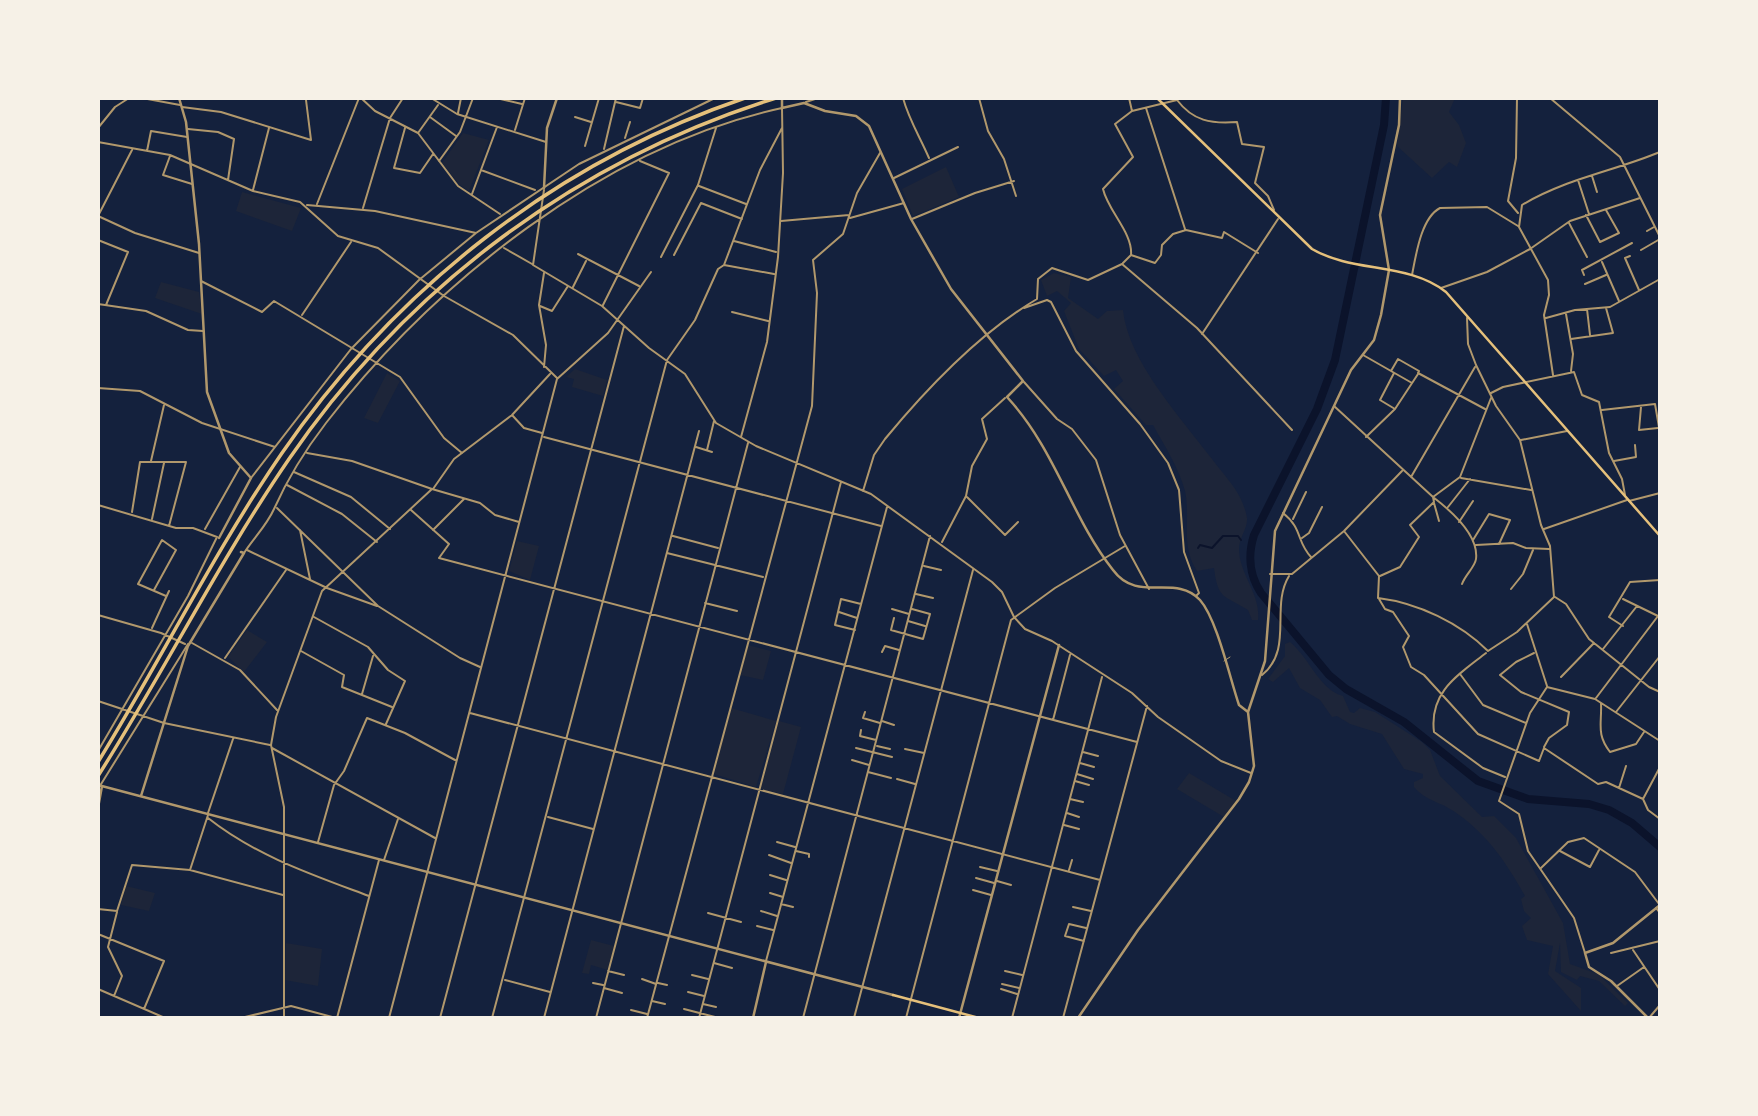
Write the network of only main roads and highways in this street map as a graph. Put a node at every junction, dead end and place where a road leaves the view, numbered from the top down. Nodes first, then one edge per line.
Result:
1 (745, 98) edge
2 (776, 98) edge
3 (1157, 98) edge
4 (1660, 536) edge
5 (98, 762) edge
6 (98, 776) edge
7 (893, 995) road end
8 (979, 1018) edge

1 - 5 highway
2 - 6 highway
3 - 4 main road
7 - 8 main road

